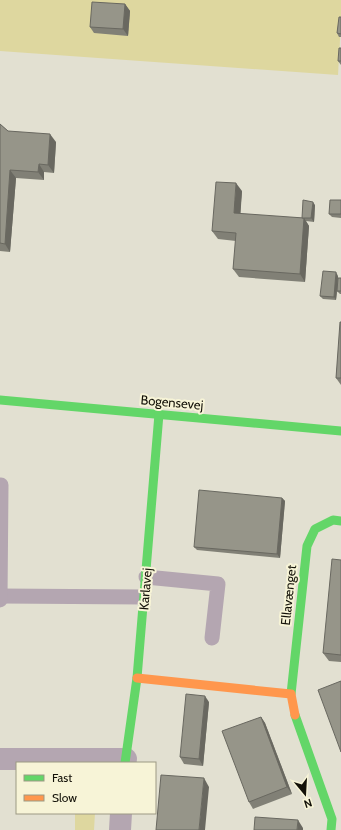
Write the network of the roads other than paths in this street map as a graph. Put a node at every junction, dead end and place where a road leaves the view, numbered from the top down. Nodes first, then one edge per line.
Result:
1 (0, 400) edge
2 (159, 414) junction
3 (341, 431) edge
4 (1, 485) edge
5 (341, 521) edge
6 (146, 577) junction
7 (0, 596) edge
8 (144, 597) junction
9 (0, 600) edge
10 (212, 638) dead end
11 (137, 678) junction
12 (291, 694) junction
13 (0, 759) edge
14 (126, 761) edge
15 (121, 814) edge
16 (120, 830) edge
17 (332, 830) edge

1 - 2 street, Bogensevej
2 - 3 street, Bogensevej
2 - 6 street, Karlavej
4 - 7 lane
5 - 12 street, Ellavænget
6 - 8 street, Karlavej
6 - 10 lane
7 - 8 lane
7 - 9 lane
8 - 11 street, Karlavej
11 - 12 street
11 - 14 street, Karlavej
12 - 17 street, Ellavænget
13 - 14 street
15 - 16 street

